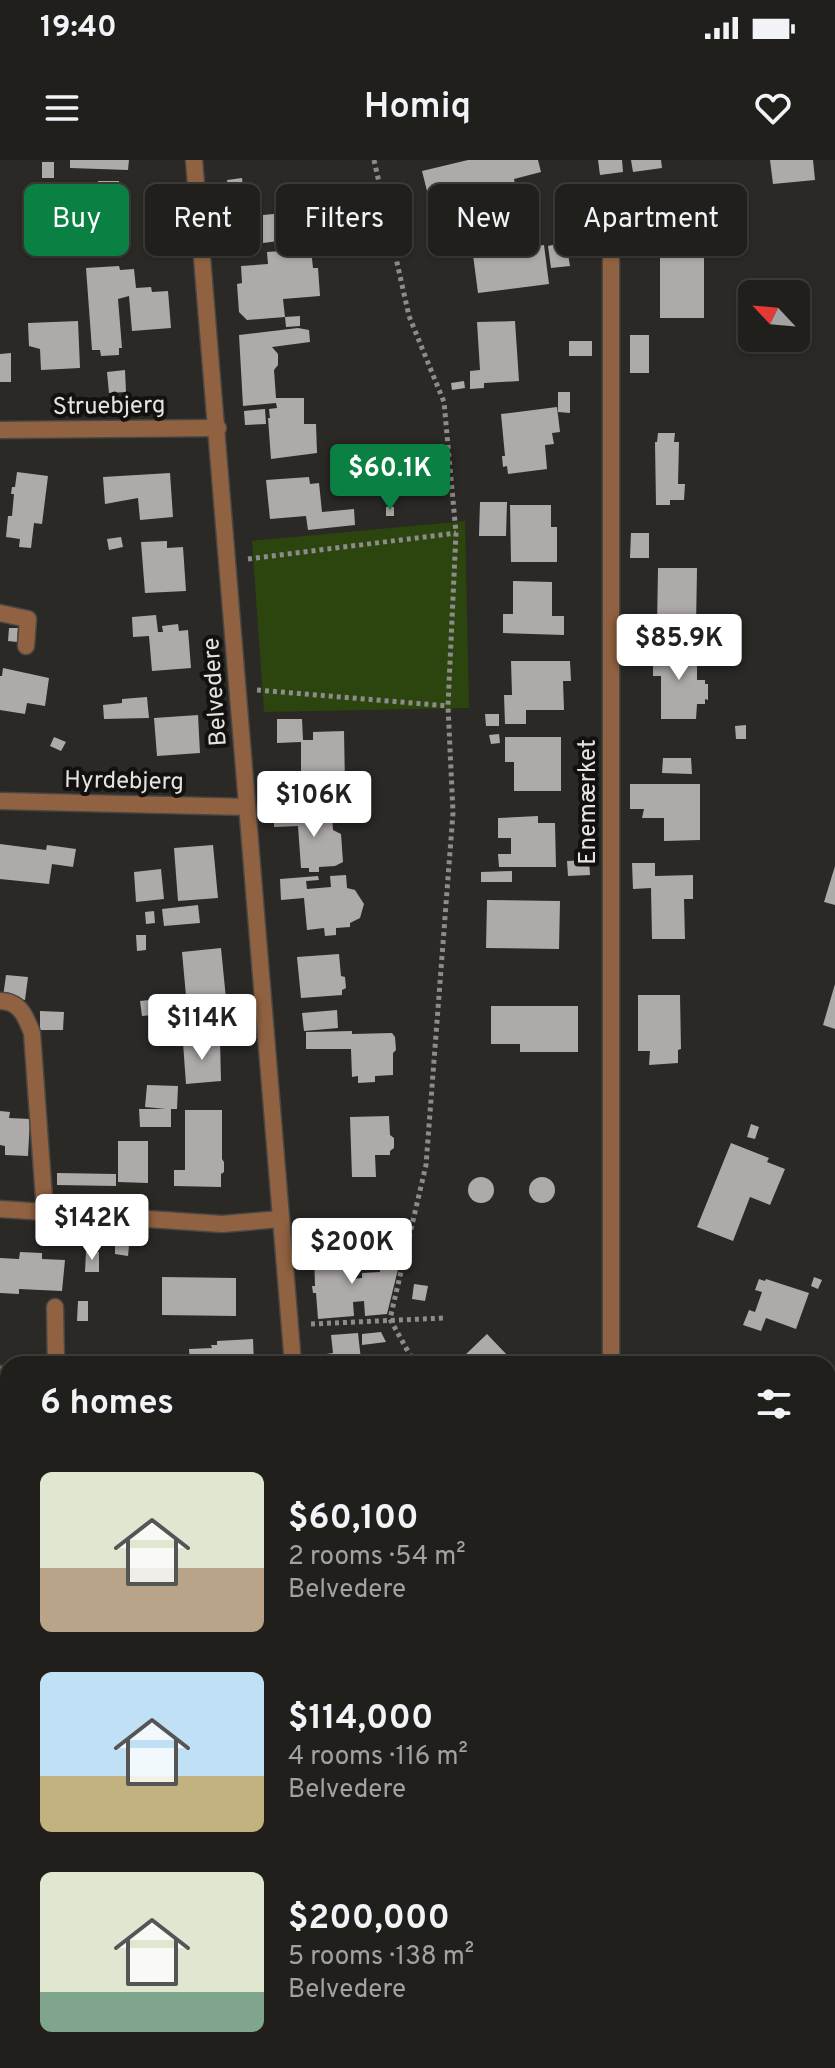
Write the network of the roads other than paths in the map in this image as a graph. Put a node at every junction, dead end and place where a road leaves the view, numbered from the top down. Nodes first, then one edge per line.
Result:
1 (194, 160) edge
2 (611, 256) edge
3 (218, 428) junction
4 (0, 430) edge
5 (0, 613) edge
6 (26, 646) dead end
7 (0, 801) edge
8 (247, 807) junction
9 (0, 1001) edge
10 (0, 1209) edge
11 (45, 1212) junction
12 (281, 1219) junction
13 (55, 1307) dead end
14 (56, 1356) edge
15 (292, 1356) edge
16 (611, 1356) edge

1 - 3 street, Belvedere
2 - 16 street, Enemærket
3 - 4 street, Struebjerg
3 - 8 street, Belvedere
5 - 6 street
7 - 8 street, Hyrdebjerg
8 - 12 street, Belvedere
9 - 11 street
10 - 11 street
11 - 12 street
12 - 15 street, Belvedere
13 - 14 street

